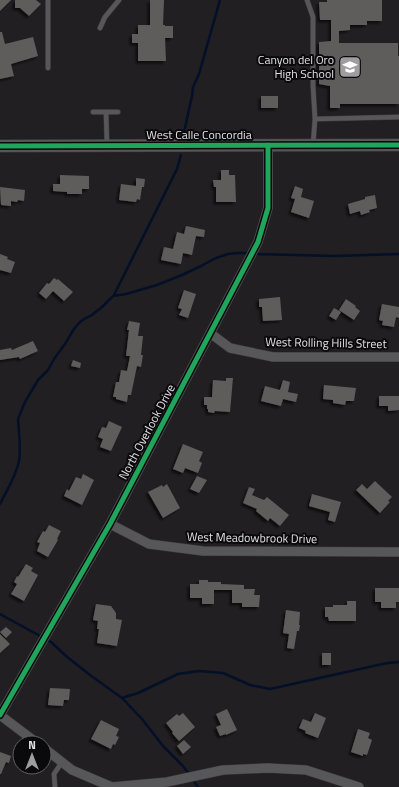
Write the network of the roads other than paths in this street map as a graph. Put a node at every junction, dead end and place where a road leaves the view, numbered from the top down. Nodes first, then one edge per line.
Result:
1 (48, 0) edge
2 (119, 0) edge
3 (307, 0) edge
4 (100, 28) dead end
5 (48, 68) dead end
6 (93, 112) dead end
7 (106, 112) junction
8 (118, 112) dead end
9 (399, 117) edge
10 (315, 119) junction
11 (106, 145) junction
12 (268, 145) junction
13 (314, 145) junction
14 (399, 145) edge
15 (0, 146) edge
16 (210, 333) junction
17 (399, 357) edge
18 (110, 524) junction
19 (399, 552) edge
20 (0, 715) edge
21 (26, 735) edge
22 (52, 754) edge
23 (62, 762) junction
24 (343, 784) edge
25 (55, 787) edge
26 (112, 787) edge
27 (359, 787) edge

1 - 5 lane
2 - 4 lane
3 - 10 lane
6 - 7 lane
7 - 8 lane
7 - 11 lane
9 - 10 lane
10 - 13 lane
11 - 12 street, West Calle Concordia
11 - 15 street, West Calle Concordia
12 - 13 street, West Calle Concordia
12 - 16 street, North Overlook Drive
13 - 14 street, West Calle Concordia
16 - 17 street, West Rolling Hills Street
16 - 18 street, North Overlook Drive
18 - 19 street, West Meadowbrook Drive
18 - 20 street, North Overlook Drive
20 - 21 street
22 - 23 street
23 - 25 lane
23 - 26 street
24 - 26 street
24 - 27 street

